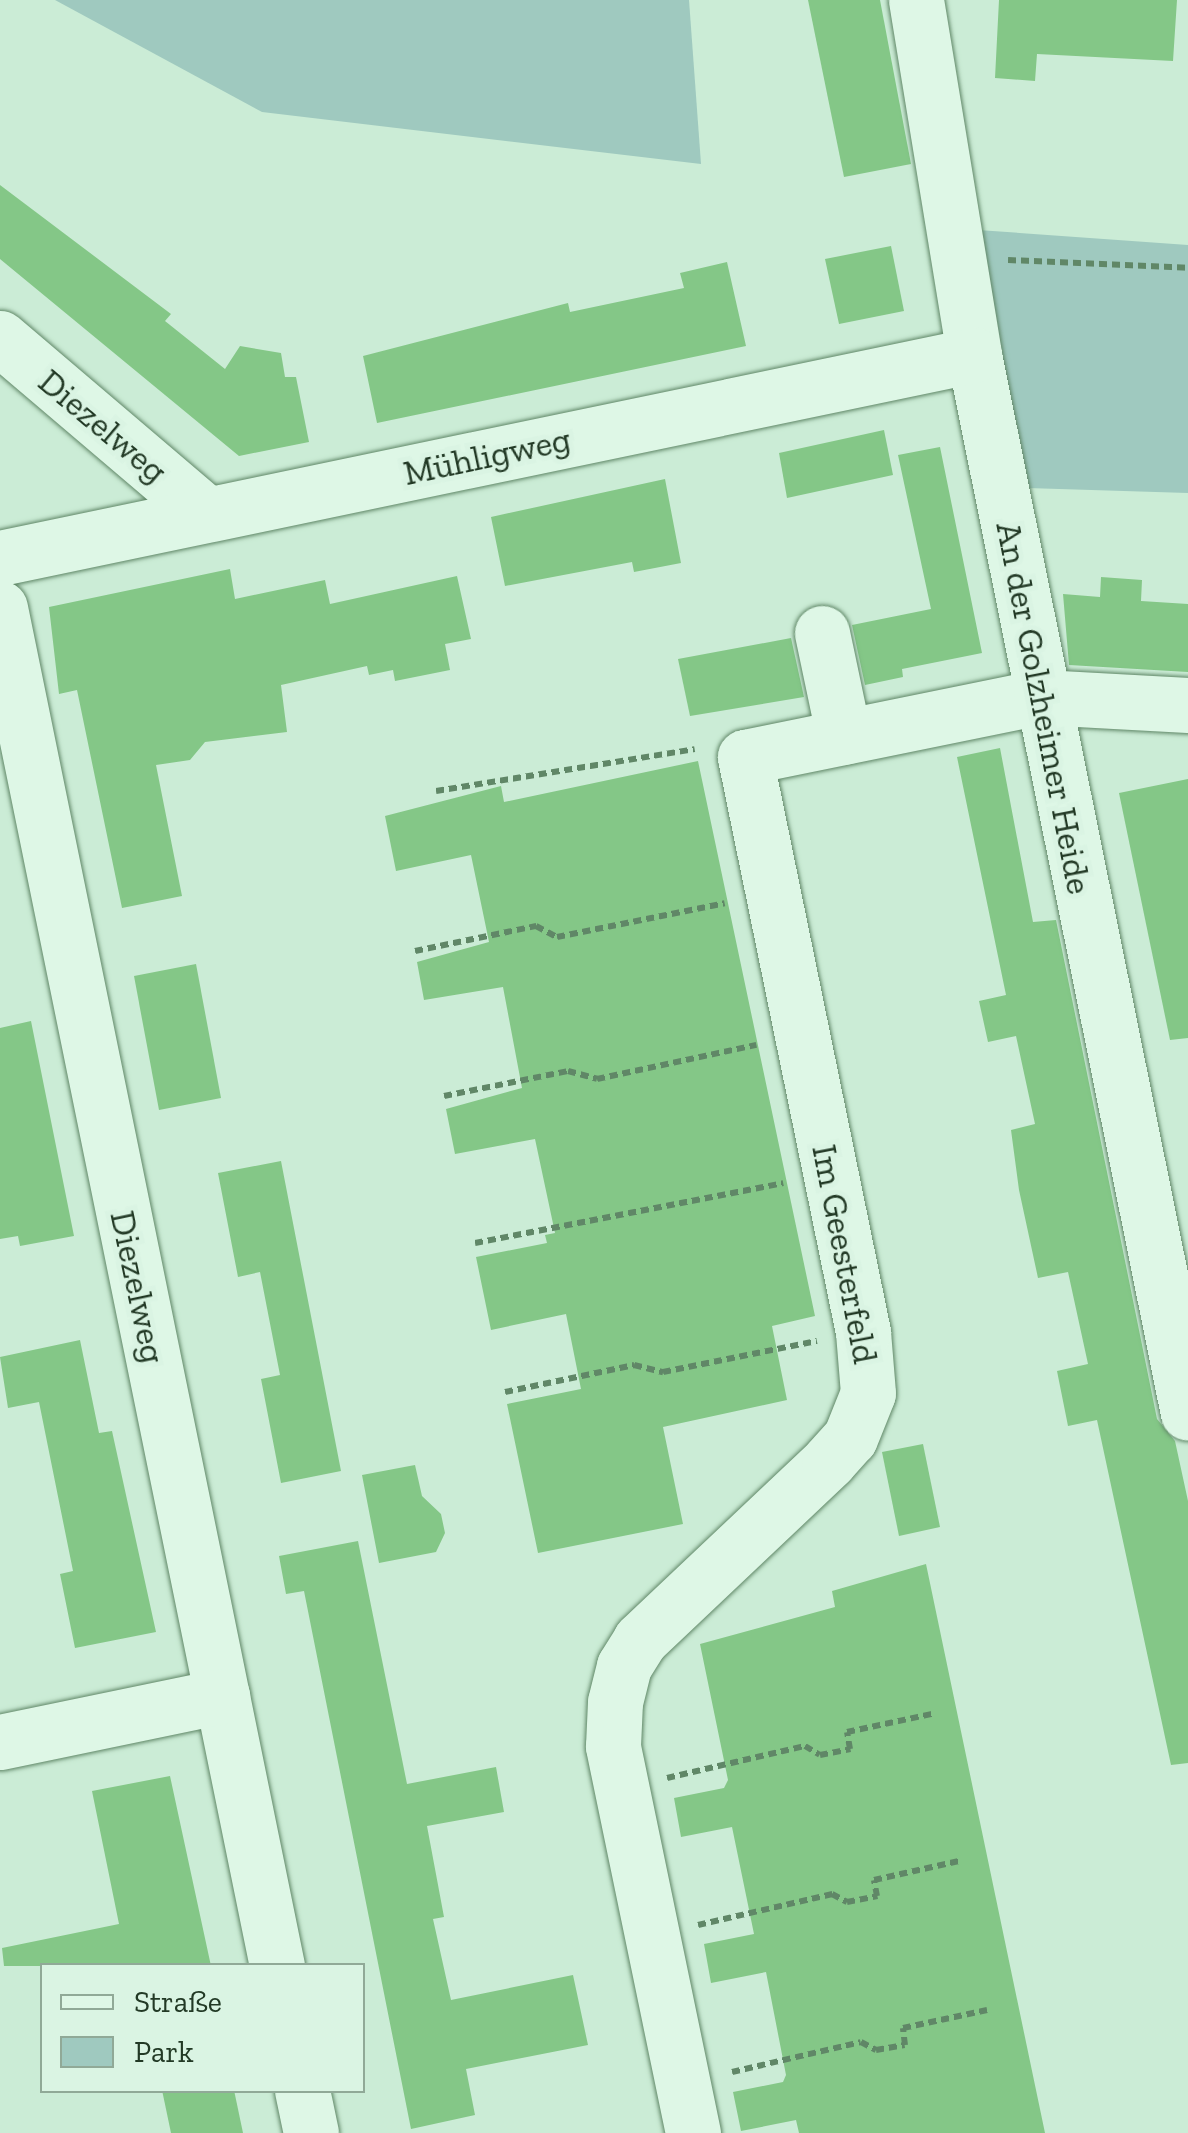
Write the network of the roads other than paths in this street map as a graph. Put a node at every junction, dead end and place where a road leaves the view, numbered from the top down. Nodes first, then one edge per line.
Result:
1 (916, 0) edge
2 (0, 338) edge
3 (974, 355) junction
4 (207, 514) junction
5 (0, 558) edge
6 (0, 608) edge
7 (822, 633) dead end
8 (1041, 697) junction
9 (1188, 705) edge
10 (844, 736) junction
11 (1188, 1413) edge
12 (222, 1696) junction
13 (0, 1742) edge
14 (276, 1963) edge
15 (303, 2093) edge
16 (688, 2108) edge
17 (311, 2133) edge

1 - 3 street, An der Golzheimer Heide
2 - 4 street, Diezelweg
3 - 4 street, Mühligweg
3 - 8 street, An der Golzheimer Heide
4 - 5 street, Mühligweg
6 - 12 street, Diezelweg
7 - 10 street
8 - 9 street
8 - 10 street
8 - 11 street, An der Golzheimer Heide
10 - 16 street, Im Geesterfeld
12 - 13 street
12 - 14 street, Diezelweg
15 - 17 street

